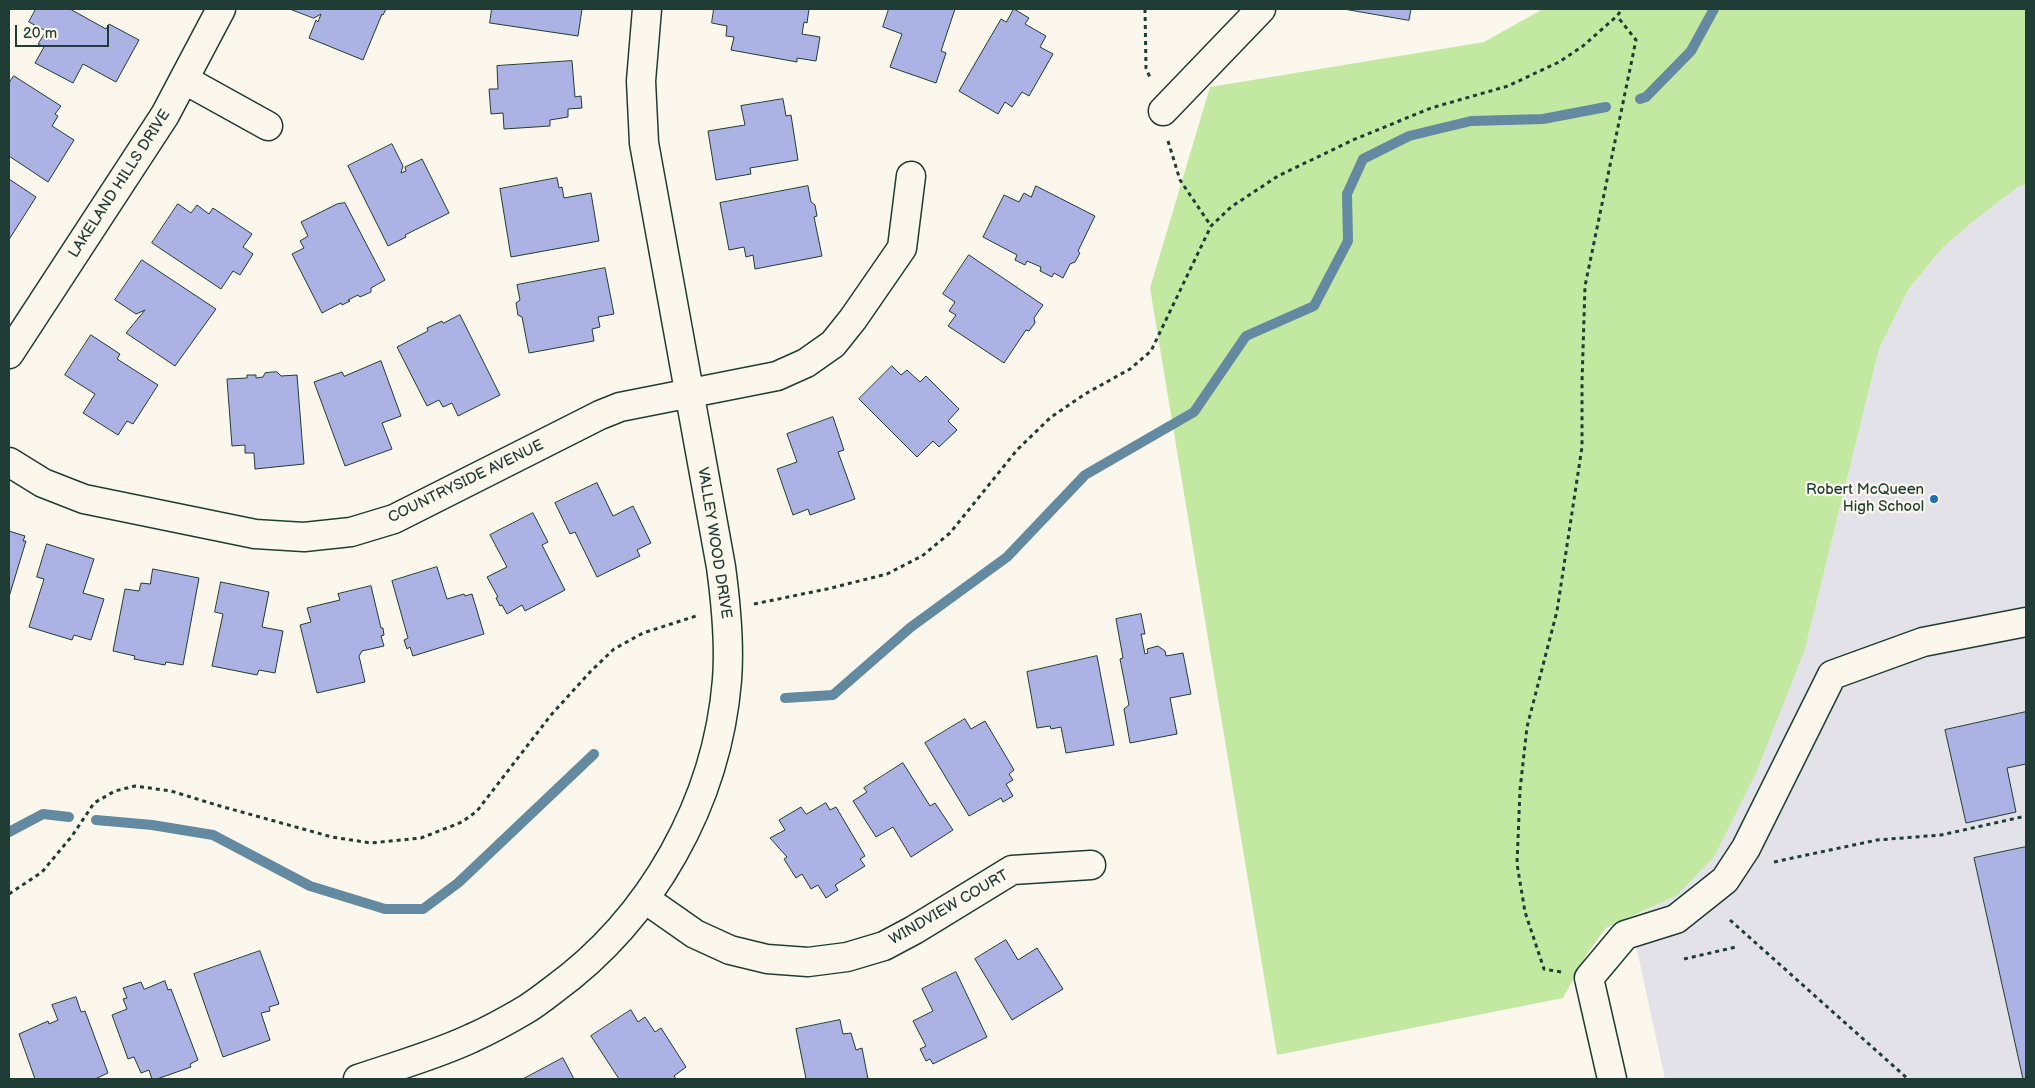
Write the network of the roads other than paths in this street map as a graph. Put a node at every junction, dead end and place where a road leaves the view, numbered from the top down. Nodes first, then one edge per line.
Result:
1 (221, 9) edge
2 (647, 9) edge
3 (1261, 9) edge
4 (185, 80) junction
5 (1163, 111) dead end
6 (268, 126) dead end
7 (911, 176) dead end
8 (9, 354) edge
9 (689, 393) junction
10 (9, 462) edge
11 (2026, 622) edge
12 (1091, 865) dead end
13 (645, 899) junction
14 (358, 1079) edge
15 (1612, 1079) edge

1 - 4 street, LAKELAND HILLS DRIVE
2 - 9 street, VALLEY WOOD DRIVE
3 - 5 street
4 - 6 street
4 - 8 street, LAKELAND HILLS DRIVE
7 - 9 street, COUNTRYSIDE AVENUE
9 - 10 street, COUNTRYSIDE AVENUE
9 - 13 street, VALLEY WOOD DRIVE
11 - 15 street
12 - 13 street, WINDVIEW COURT
13 - 14 street, VALLEY WOOD DRIVE

